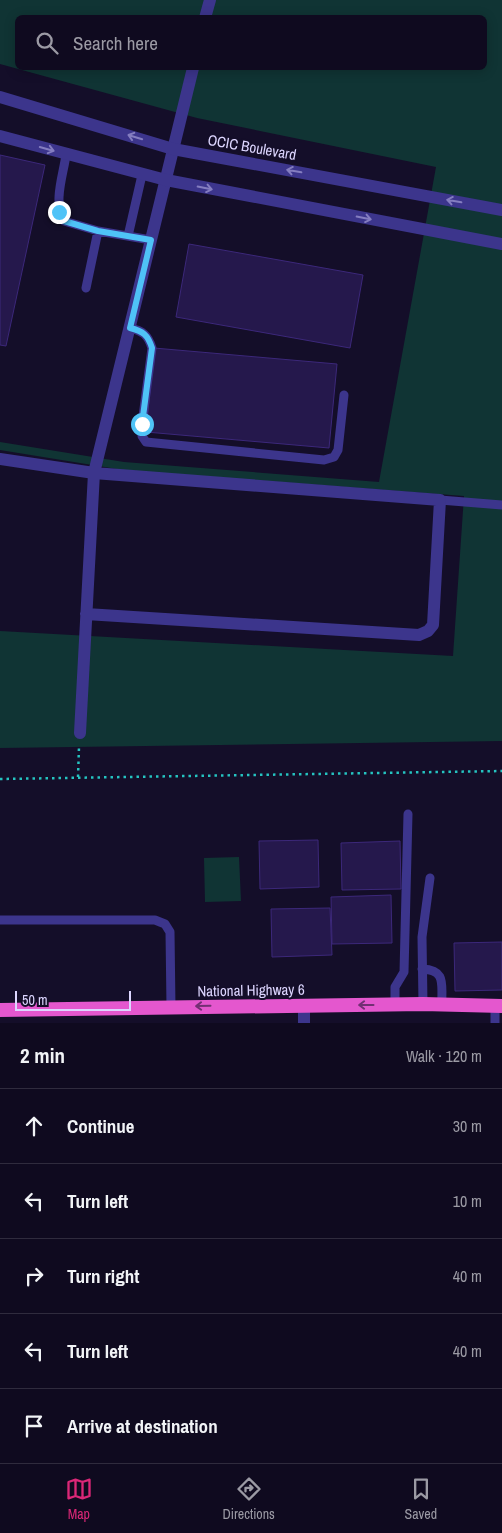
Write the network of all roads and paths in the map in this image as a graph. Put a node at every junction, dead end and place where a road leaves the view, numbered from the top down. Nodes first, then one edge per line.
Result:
1 (210, 0) edge
2 (206, 15) edge
3 (193, 70) edge
4 (0, 97) edge
5 (0, 136) edge
6 (173, 149) junction
7 (66, 155) junction
8 (142, 175) junction
9 (166, 180) junction
10 (502, 210) edge
11 (98, 231) junction
12 (128, 236) junction
13 (151, 240) junction
14 (502, 244) edge
15 (86, 288) dead end
16 (130, 328) junction
17 (344, 395) dead end
18 (0, 459) edge
19 (94, 473) junction
20 (440, 500) junction
21 (502, 505) edge
22 (86, 614) junction
23 (80, 733) joint
24 (502, 771) edge
25 (78, 777) junction
26 (0, 779) edge
27 (408, 814) dead end
28 (430, 878) dead end
29 (0, 920) edge
30 (422, 969) junction
31 (423, 1004) junction
32 (442, 1004) junction
33 (395, 1005) junction
34 (304, 1006) junction
35 (499, 1006) edge
36 (170, 1007) junction
37 (0, 1010) edge
38 (304, 1023) edge
39 (495, 1023) edge

1 - 2 street
3 - 6 street
6 -> 4 street, OCIC Boulevard
5 -> 7 street
6 - 9 street
10 -> 6 street, OCIC Boulevard
7 - 8 street
7 - 11 lane
8 - 9 street
8 - 12 lane
9 - 13 street
9 -> 14 street
11 - 12 lane
11 - 15 lane
12 - 13 lane
13 - 16 street
16 - 17 lane
16 - 19 street
18 - 19 street
19 - 20 street
19 - 22 street
20 - 21 lane
20 - 22 street
22 - 23 street
23 - 25 path
24 - 25 path
25 - 26 path
27 - 33 lane
28 - 30 lane
29 - 36 lane
30 - 31 lane
30 - 32 lane
31 - 32 highway, National Highway 6
31 - 33 highway, National Highway 6
32 - 35 highway, National Highway 6
33 -> 34 highway, National Highway 6
34 -> 36 highway, National Highway 6
34 - 38 street
35 - 39 lane
36 - 37 highway, National Highway 6

